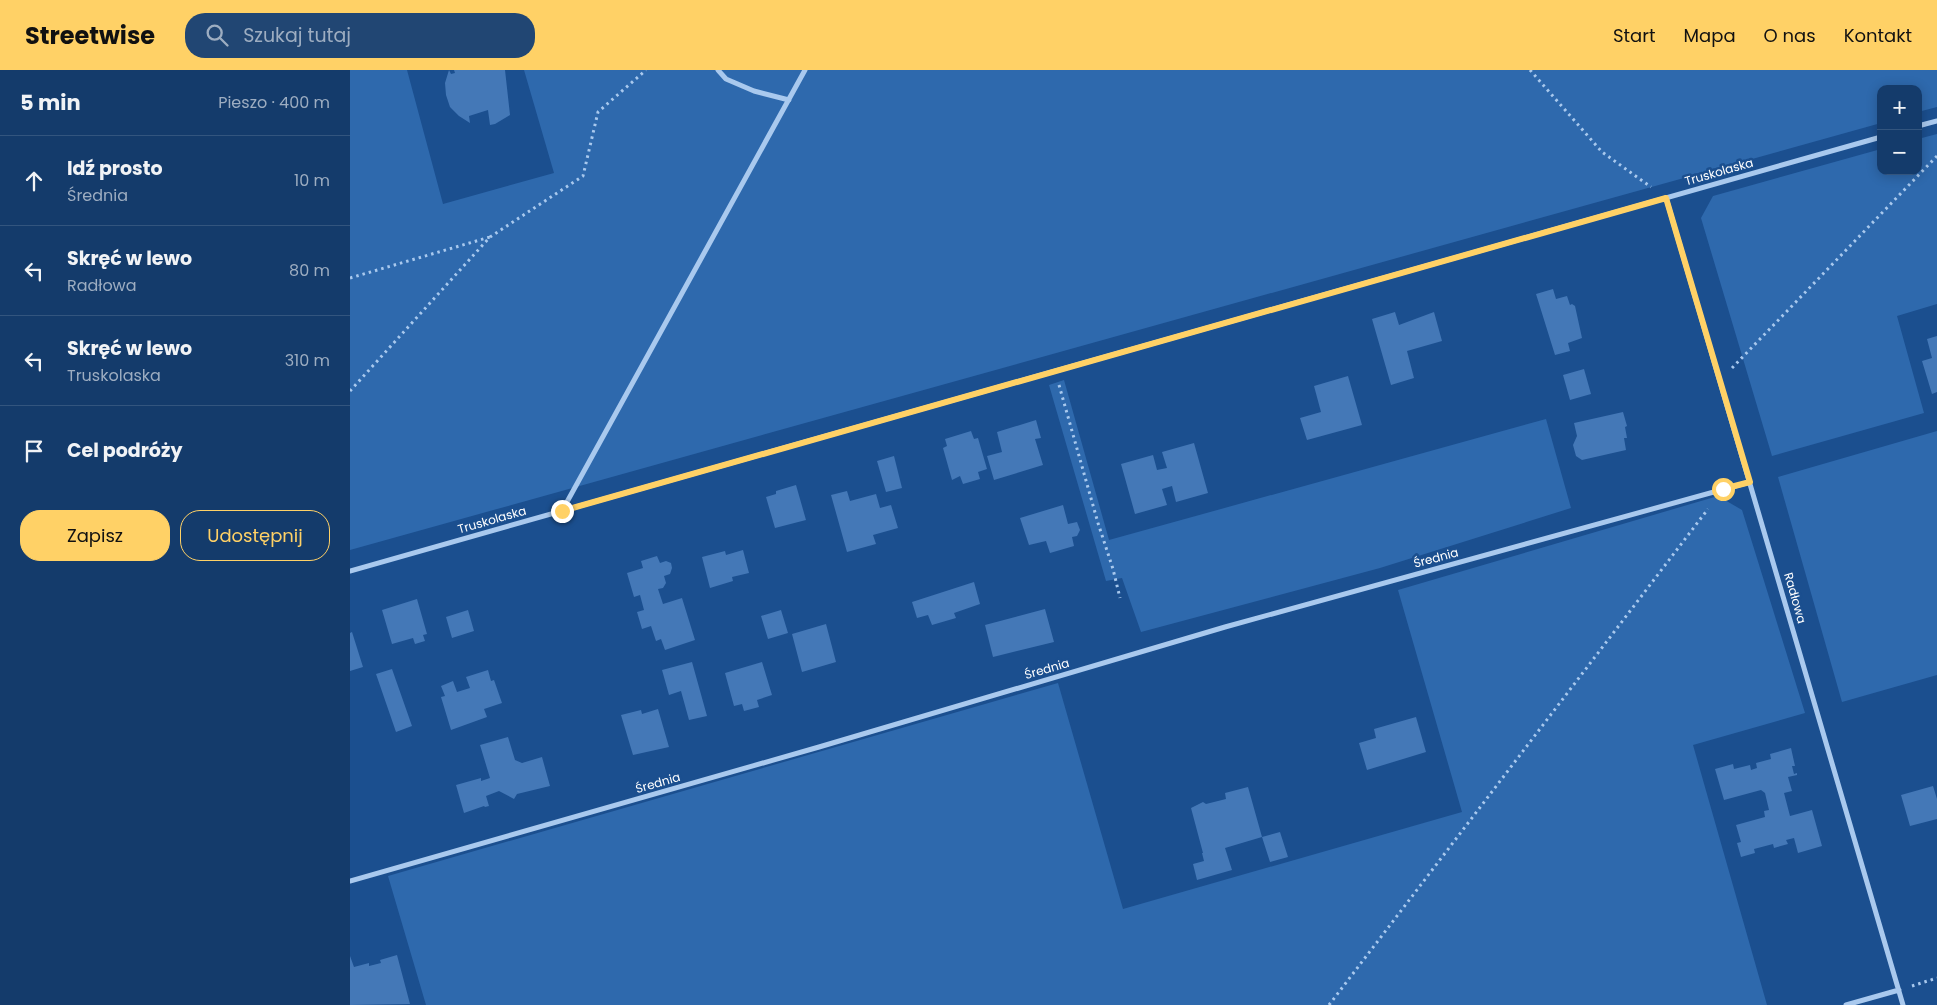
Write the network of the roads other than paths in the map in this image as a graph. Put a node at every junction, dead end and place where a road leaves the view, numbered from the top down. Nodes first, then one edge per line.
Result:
1 (718, 70) edge
2 (805, 70) edge
3 (789, 100) junction
4 (1937, 121) edge
5 (1922, 125) edge
6 (1877, 138) edge
7 (1666, 198) junction
8 (1750, 482) junction
9 (562, 511) junction
10 (350, 571) edge
11 (350, 881) edge
12 (1899, 990) junction
13 (1846, 1005) edge
14 (1903, 1005) edge

1 - 3 street
2 - 3 street
3 - 9 street
4 - 5 street
6 - 7 street, Truskolaska
7 - 8 street, Radłowa
7 - 9 street, Truskolaska
8 - 11 street, Średnia
8 - 12 street, Radłowa
9 - 10 street, Truskolaska
12 - 13 street
12 - 14 street, Radłowa

